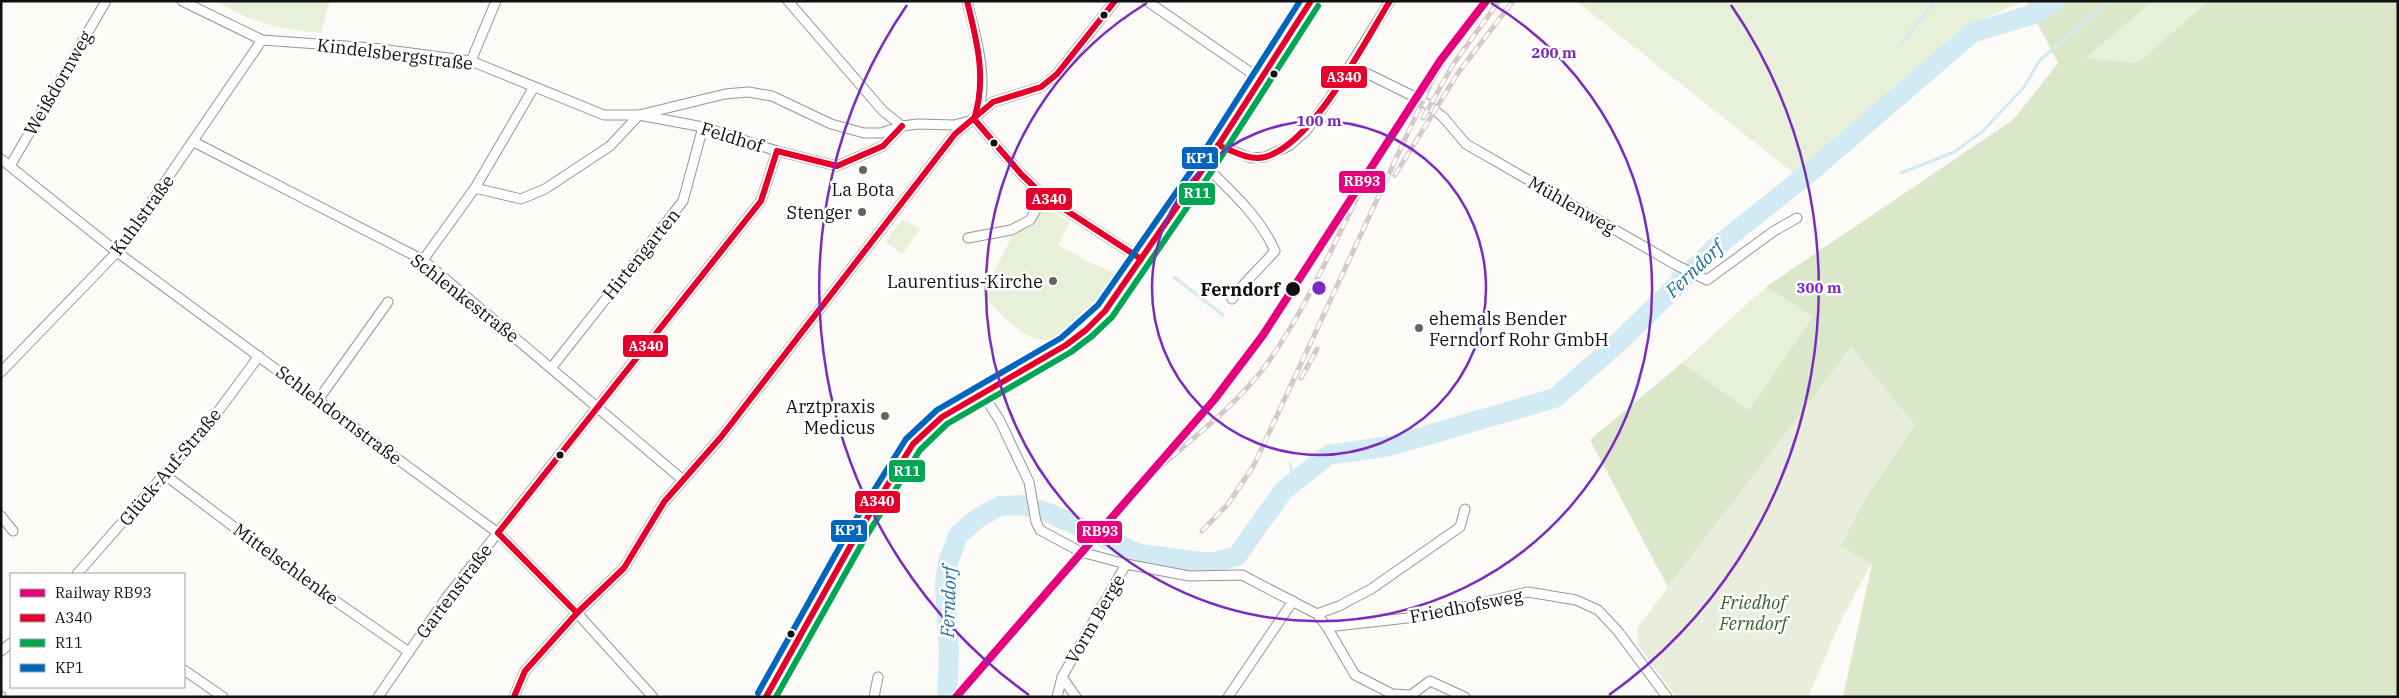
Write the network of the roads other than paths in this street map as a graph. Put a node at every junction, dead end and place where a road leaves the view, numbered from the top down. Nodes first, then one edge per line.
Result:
1 (106, 1) edge
2 (182, 1) edge
3 (496, 1) edge
4 (788, 1) edge
5 (967, 1) edge
6 (1116, 1) edge
7 (1147, 1) edge
8 (1311, 1) edge
9 (1390, 1) edge
10 (262, 40) junction
11 (471, 61) junction
12 (1350, 65) junction
13 (1260, 79) junction
14 (534, 87) junction
15 (639, 115) junction
16 (974, 119) junction
17 (902, 126) junction
18 (703, 127) junction
19 (194, 142) junction
20 (1218, 145) junction
21 (777, 150) junction
22 (1, 159) edge
23 (10, 166) junction
24 (1205, 166) junction
25 (475, 188) junction
26 (1044, 196) junction
27 (1797, 218) dead end
28 (968, 238) dead end
29 (118, 252) junction
30 (1141, 259) junction
31 (423, 260) junction
32 (1232, 299) dead end
33 (388, 302) dead end
34 (260, 356) junction
35 (552, 367) junction
36 (1, 372) edge
37 (983, 394) junction
38 (318, 400) junction
39 (598, 407) junction
40 (165, 475) junction
41 (683, 480) junction
42 (1465, 509) dead end
43 (1, 516) edge
44 (12, 531) dead end
45 (498, 533) junction
46 (1126, 564) junction
47 (79, 573) edge
48 (1293, 601) junction
49 (576, 613) junction
50 (1316, 614) junction
51 (1327, 627) junction
52 (409, 652) junction
53 (185, 671) edge
54 (1062, 676) junction
55 (878, 677) dead end
56 (223, 697) edge
57 (378, 697) edge
58 (514, 697) edge
59 (653, 697) edge
60 (766, 697) edge
61 (874, 697) edge
62 (1057, 697) edge
63 (1076, 697) edge
64 (1228, 697) edge
65 (1465, 697) edge
66 (1667, 697) edge

1 - 23 street, Weißdornweg
2 - 10 street, Kindelsbergstraße
3 - 11 street
4 - 17 street
5 - 16 street
6 - 16 street
7 - 13 street
8 - 13 main road
9 - 12 street
10 - 11 street, Kindelsbergstraße
10 - 19 street, Kuhlstraße
11 - 14 street, Kindelsbergstraße
12 - 20 street
12 - 27 street, Mühlenweg
13 - 20 main road
14 - 15 street, Kindelsbergstraße
14 - 25 street
15 - 17 street, Kindelsbergstraße
15 - 18 street, Feldhof
15 - 25 street
16 - 17 street, Kindelsbergstraße
16 - 26 street
16 - 41 street
17 - 21 street, Feldhof
18 - 21 street, Feldhof
18 - 35 street, Hirtengarten
19 - 29 street, Kuhlstraße
19 - 31 street, Schlenkestraße
20 - 24 main road
21 - 39 street, Gartenstraße
22 - 23 street, Schlehdornstraße
23 - 29 street, Schlehdornstraße
24 - 30 main road
24 - 32 street
25 - 31 street
26 - 28 street
26 - 30 street
29 - 34 street, Schlehdornstraße
29 - 36 street, Kuhlstraße
30 - 37 main road
31 - 35 street, Schlenkestraße
33 - 38 street
34 - 38 street, Schlehdornstraße
34 - 40 street, Glück-Auf-Straße
35 - 39 street, Schlenkestraße
37 - 46 street, Vorm Berge
37 - 60 main road
38 - 45 street, Schlehdornstraße
39 - 41 street, Schlenkestraße
39 - 45 street, Gartenstraße
40 - 47 street, Glück-Auf-Straße
40 - 52 street, Mittelschlenke
41 - 49 street
42 - 50 street
43 - 44 street
45 - 49 street, Schlehdornstraße
45 - 52 street, Gartenstraße
46 - 48 street
46 - 54 street, Vorm Berge
48 - 50 street
48 - 64 street
49 - 58 street
49 - 59 street, Schlehdornstraße
50 - 51 street
51 - 65 street
51 - 66 street, Friedhofsweg
52 - 57 street, Gartenstraße
53 - 56 street
54 - 62 street, Vorm Berge
54 - 63 street, Vorm Berge
55 - 61 street

